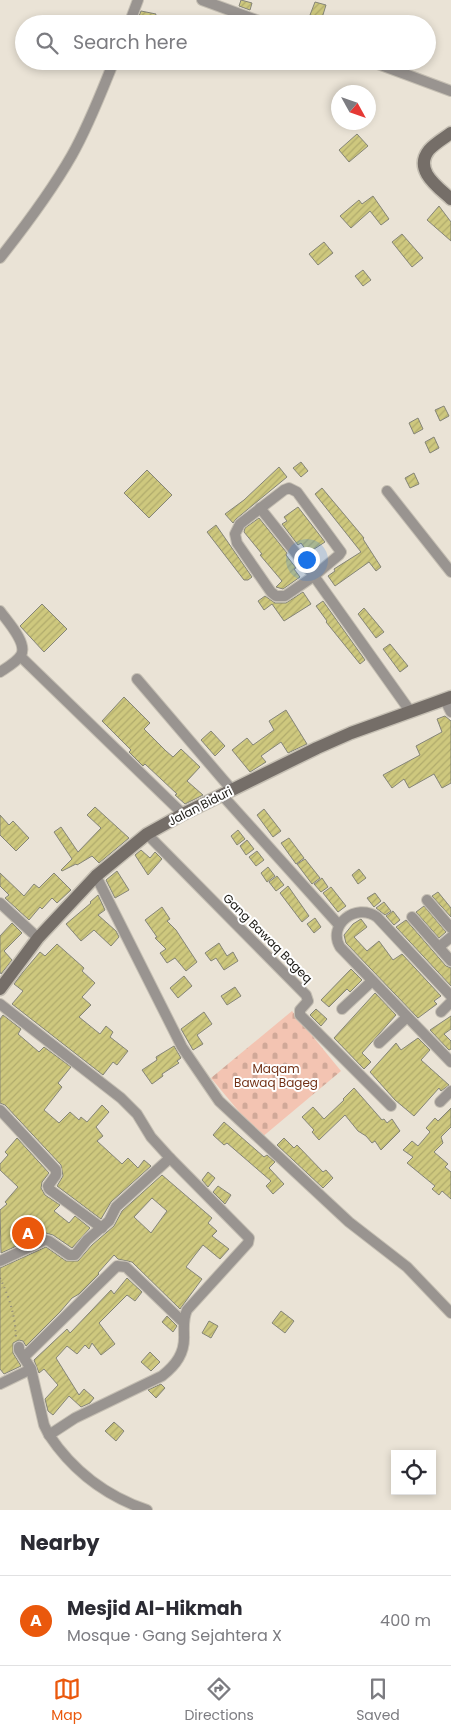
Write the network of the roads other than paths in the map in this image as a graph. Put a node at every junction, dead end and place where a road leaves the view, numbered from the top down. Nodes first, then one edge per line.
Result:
1 (138, 0) edge
2 (202, 0) edge
3 (132, 15) edge
4 (243, 15) edge
5 (110, 70) edge
6 (394, 70) edge
7 (451, 91) edge
8 (451, 133) edge
9 (451, 199) edge
10 (0, 258) edge
11 (387, 491) dead end
12 (260, 508) junction
13 (451, 572) edge
14 (314, 576) junction
15 (0, 611) edge
16 (21, 657) junction
17 (0, 672) edge
18 (137, 679) dead end
19 (448, 699) edge
20 (410, 711) junction
21 (451, 712) edge
22 (227, 792) junction
23 (183, 814) junction
24 (147, 834) junction
25 (96, 876) junction
26 (426, 900) dead end
27 (0, 903) edge
28 (412, 917) dead end
29 (339, 926) junction
30 (451, 928) edge
31 (451, 937) edge
32 (38, 938) junction
33 (439, 947) junction
34 (451, 961) edge
35 (372, 981) junction
36 (0, 989) edge
37 (451, 996) edge
38 (451, 1002) edge
39 (0, 1004) edge
40 (342, 1009) dead end
41 (440, 1012) dead end
42 (407, 1017) junction
43 (379, 1043) dead end
44 (451, 1062) edge
45 (451, 1091) edge
46 (440, 1102) dead end
47 (391, 1106) dead end
48 (0, 1110) edge
49 (170, 1158) junction
50 (102, 1228) junction
51 (0, 1262) edge
52 (451, 1314) edge
53 (183, 1322) junction
54 (31, 1370) junction
55 (0, 1384) edge
56 (49, 1435) junction
57 (147, 1510) edge

1 - 3 street
2 - 4 street
5 - 10 street
6 - 7 street
8 - 9 street
11 - 13 street
12 - 14 street
12 - 14 street
12 - 14 street
14 - 20 street
15 - 16 street
16 - 17 street
16 - 23 street
18 - 22 street
19 - 20 street, Jalan Biduri
19 - 21 street
20 - 22 street, Jalan Biduri
22 - 23 street, Jalan Biduri
22 - 29 street
23 - 24 street, Jalan Biduri
24 - 25 street, Jalan Biduri
24 - 47 street, Gang Bawaq Bageq
25 - 32 street, Jalan Biduri
25 - 52 street
26 - 30 street
27 - 32 street
28 - 33 street
29 - 35 street
29 - 37 street
31 - 33 street
32 - 36 street, Jalan Biduri
33 - 34 street
35 - 40 street
35 - 42 street
38 - 41 street
39 - 49 street
42 - 43 street
42 - 44 street
45 - 46 street
48 - 50 street
49 - 50 street
49 - 53 street
50 - 51 street
53 - 54 street
53 - 56 street
54 - 55 street
54 - 56 street
56 - 57 street

